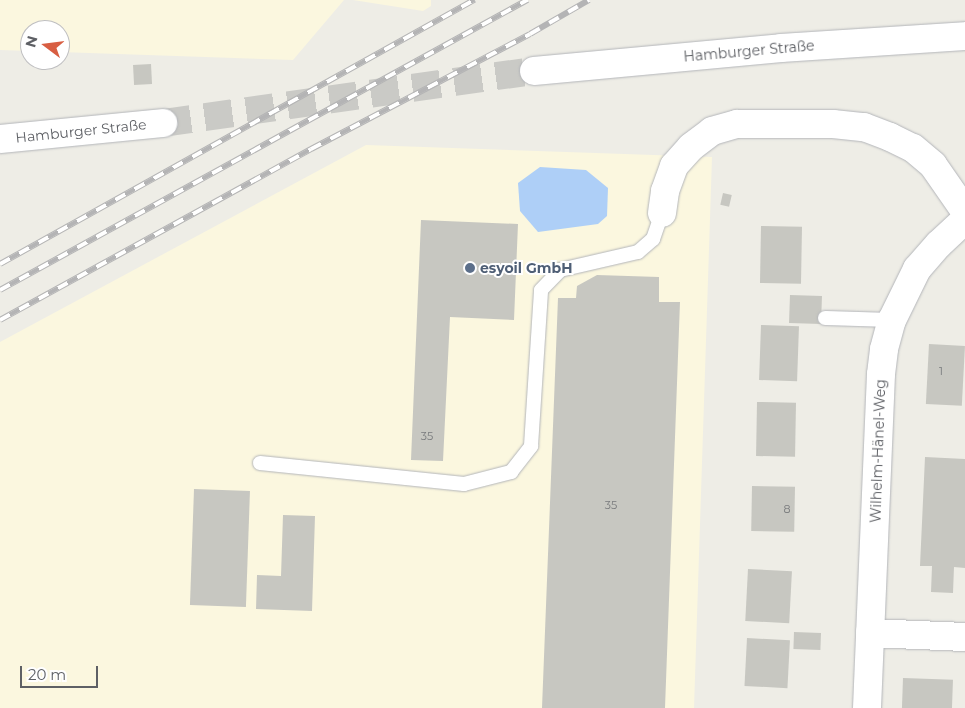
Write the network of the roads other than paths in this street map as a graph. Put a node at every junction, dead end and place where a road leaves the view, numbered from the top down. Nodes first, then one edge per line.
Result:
1 (965, 36) edge
2 (920, 37) junction
3 (965, 49) edge
4 (534, 71) tunnel mouth
5 (163, 123) tunnel mouth
6 (0, 139) edge
7 (965, 211) edge
8 (662, 212) joint
9 (965, 220) edge
10 (825, 318) dead end
11 (892, 320) junction
12 (260, 463) dead end
13 (870, 634) junction
14 (965, 637) edge
15 (867, 708) edge

1 - 2 street, Hamburger Straße
2 - 3 street
2 - 4 street, Hamburger Straße
5 - 6 street, Hamburger Straße
7 - 8 street
8 - 12 lane
9 - 11 street, Wilhelm-Hänel-Weg
10 - 11 lane
11 - 13 street, Wilhelm-Hänel-Weg
13 - 14 street
13 - 15 street, Wilhelm-Hänel-Weg

